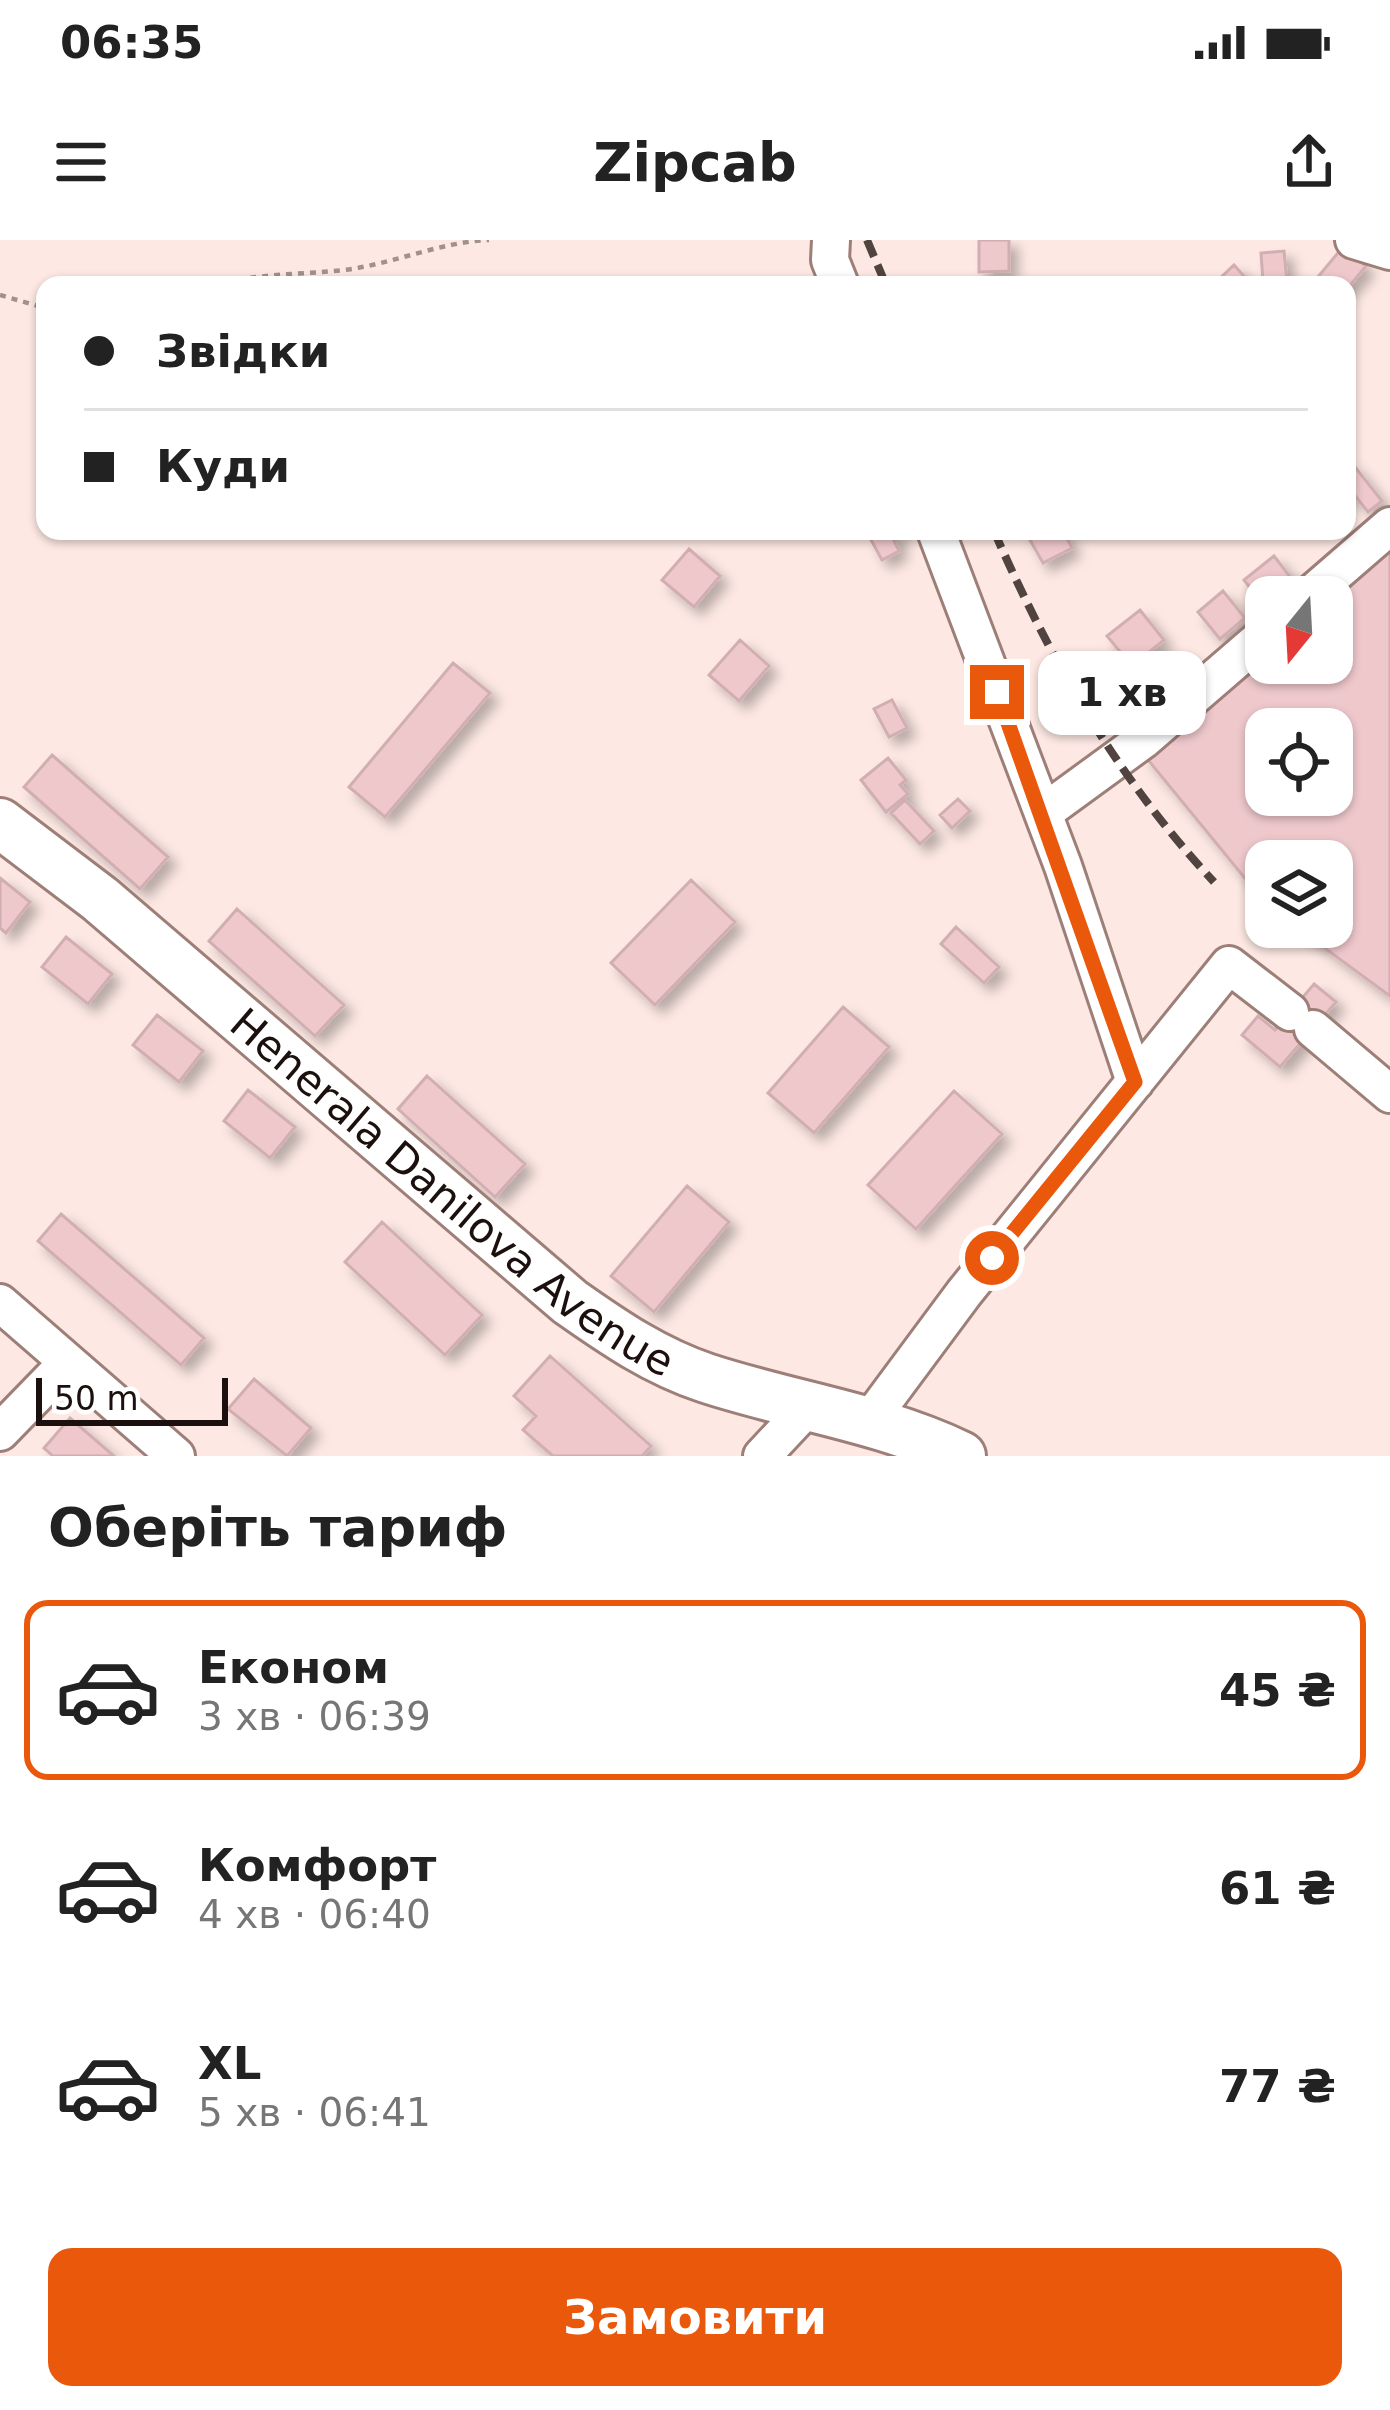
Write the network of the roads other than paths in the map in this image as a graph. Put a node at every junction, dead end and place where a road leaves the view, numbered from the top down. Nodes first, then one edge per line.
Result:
1 (832, 240) edge
2 (1354, 240) edge
3 (1390, 250) edge
4 (836, 276) edge
5 (1390, 526) edge
6 (939, 540) edge
7 (1332, 576) edge
8 (1245, 652) edge
9 (1043, 813) junction
10 (0, 823) edge
11 (1135, 1082) junction
12 (1390, 1094) edge
13 (0, 1303) edge
14 (67, 1363) junction
15 (808, 1406) junction
16 (869, 1421) junction
17 (0, 1432) edge
18 (176, 1456) edge
19 (762, 1456) edge
20 (961, 1456) edge

1 - 4 street
2 - 3 street
5 - 7 street
6 - 9 street
8 - 9 street
9 - 11 street
10 - 15 main road, Henerala Danilova Avenue
11 - 12 street
11 - 16 street
13 - 14 street
14 - 17 street
14 - 18 street
15 - 16 main road, Henerala Danilova Avenue
15 - 19 street
16 - 20 main road, Henerala Danilova Avenue

